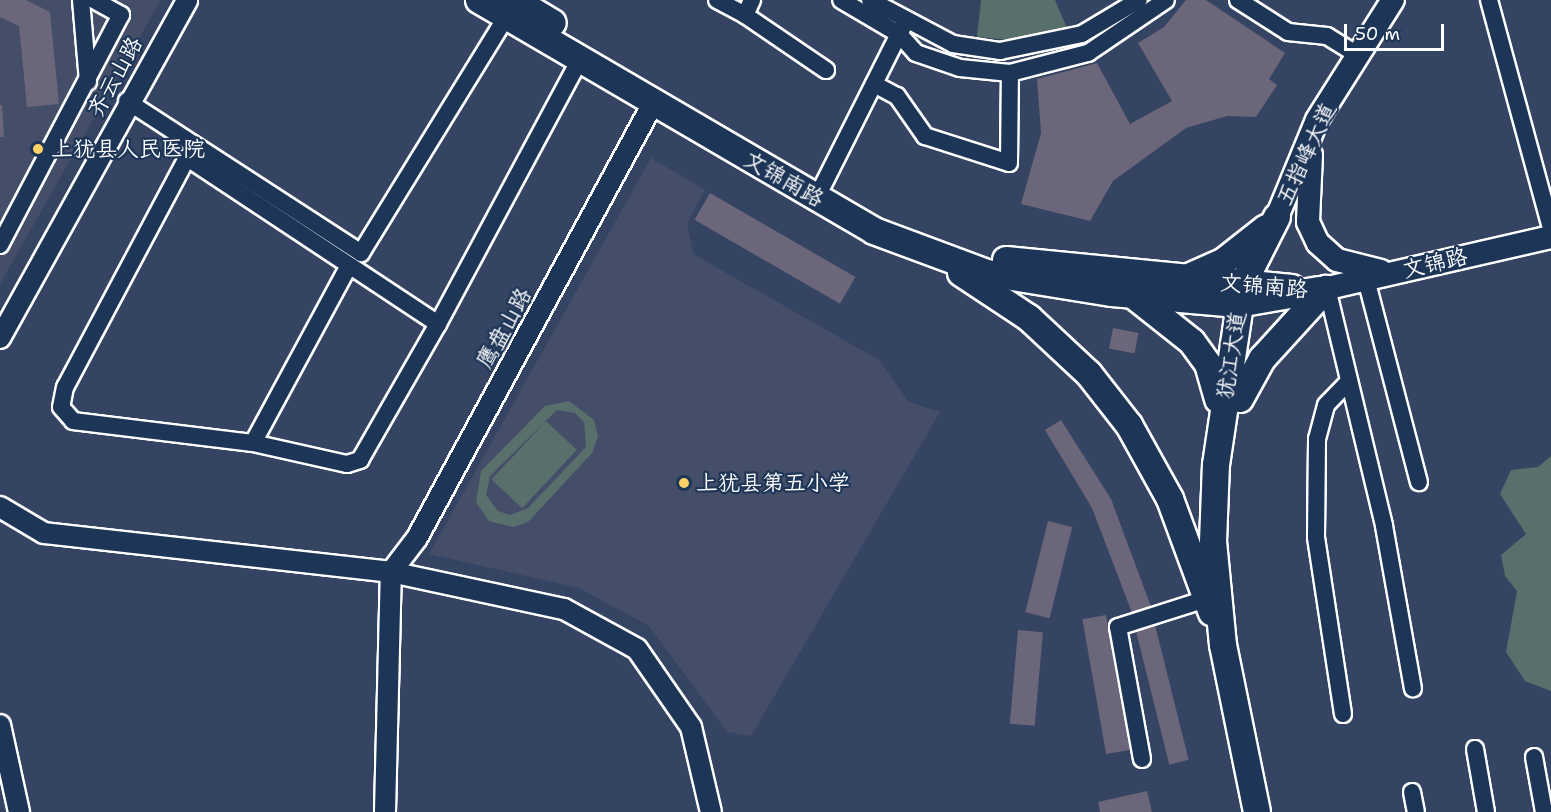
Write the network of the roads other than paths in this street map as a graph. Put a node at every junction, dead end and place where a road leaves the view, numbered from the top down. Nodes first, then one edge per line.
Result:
1 (81, 0) edge
2 (94, 0) edge
3 (187, 0) edge
4 (479, 0) edge
5 (717, 0) edge
6 (752, 0) edge
7 (842, 0) edge
8 (870, 0) edge
9 (1139, 0) edge
10 (1238, 0) edge
11 (1394, 0) edge
12 (1489, 0) edge
13 (1158, 3) edge
14 (114, 5) edge
15 (511, 8) edge
16 (744, 15) junction
17 (903, 28) junction
18 (964, 46) junction
19 (1016, 50) junction
20 (1358, 55) junction
21 (580, 59) junction
22 (960, 68) junction
23 (826, 70) dead end
24 (1014, 72) junction
25 (88, 82) junction
26 (874, 84) junction
27 (127, 101) junction
28 (654, 102) junction
29 (1314, 129) junction
30 (823, 186) junction
31 (1277, 217) junction
32 (1551, 228) edge
33 (1551, 237) edge
34 (0, 245) edge
35 (928, 251) junction
36 (348, 267) junction
37 (1398, 272) junction
38 (1183, 278) junction
39 (1366, 279) junction
40 (1323, 289) junction
41 (1250, 294) junction
42 (1132, 295) junction
43 (438, 324) junction
44 (0, 338) edge
45 (1349, 381) junction
46 (1231, 406) junction
47 (253, 443) junction
48 (1419, 482) dead end
49 (0, 507) edge
50 (391, 573) junction
51 (1206, 599) junction
52 (1224, 645) junction
53 (1413, 688) dead end
54 (1343, 714) dead end
55 (0, 725) edge
56 (1475, 748) dead end
57 (1534, 757) dead end
58 (1142, 759) dead end
59 (1412, 792) dead end
60 (19, 812) edge
61 (385, 812) edge
62 (711, 812) edge
63 (1257, 812) edge
64 (1271, 812) edge
65 (1416, 812) edge
66 (1486, 812) edge
67 (1544, 812) edge

1 - 25 street
2 - 14 street
3 - 27 street, 齐云山路
4 - 15 main road, 文锦南路
5 - 16 street
6 - 16 street
7 - 17 street
8 - 17 street
9 - 19 street
10 - 20 street
11 - 20 main road, 五指峰大道
12 - 32 street
13 - 24 street
14 - 25 street
15 - 21 main road, 文锦南路
15 - 27 street
15 - 30 main road, 文锦南路
16 - 23 street
17 - 18 street
17 - 22 street
17 - 26 street
18 - 19 street
18 - 22 street
19 - 24 street
20 - 29 main road, 五指峰大道
21 - 28 main road, 文锦南路
21 - 43 street
22 - 24 street
24 - 26 street
25 - 34 street
26 - 30 street
27 - 44 street, 齐云山路
28 - 35 main road, 文锦南路
28 - 50 street, 鹰盘山路
29 - 31 main road, 五指峰大道
29 - 37 main road
30 - 38 main road, 文锦南路
31 - 38 main road
31 - 41 main road, 犹江大道
33 - 37 main road, 文锦路
35 - 42 main road, 文锦南路
35 - 51 main road
36 - 43 street
36 - 47 street
36 - 47 street
37 - 39 main road, 文锦路
38 - 41 main road, 文锦南路
39 - 40 main road, 文锦路
39 - 48 street
40 - 41 main road, 文锦南路
40 - 45 street
40 - 46 main road
41 - 42 main road, 文锦南路
41 - 46 main road, 犹江大道
42 - 46 main road
43 - 47 street
45 - 53 street
45 - 54 street
46 - 52 main road, 犹江大道
46 - 64 main road, 犹江大道
49 - 50 street
50 - 61 street
50 - 62 street
51 - 52 main road
51 - 58 street
52 - 63 main road, 犹江大道
55 - 60 street
56 - 66 street
57 - 67 street
59 - 65 street

